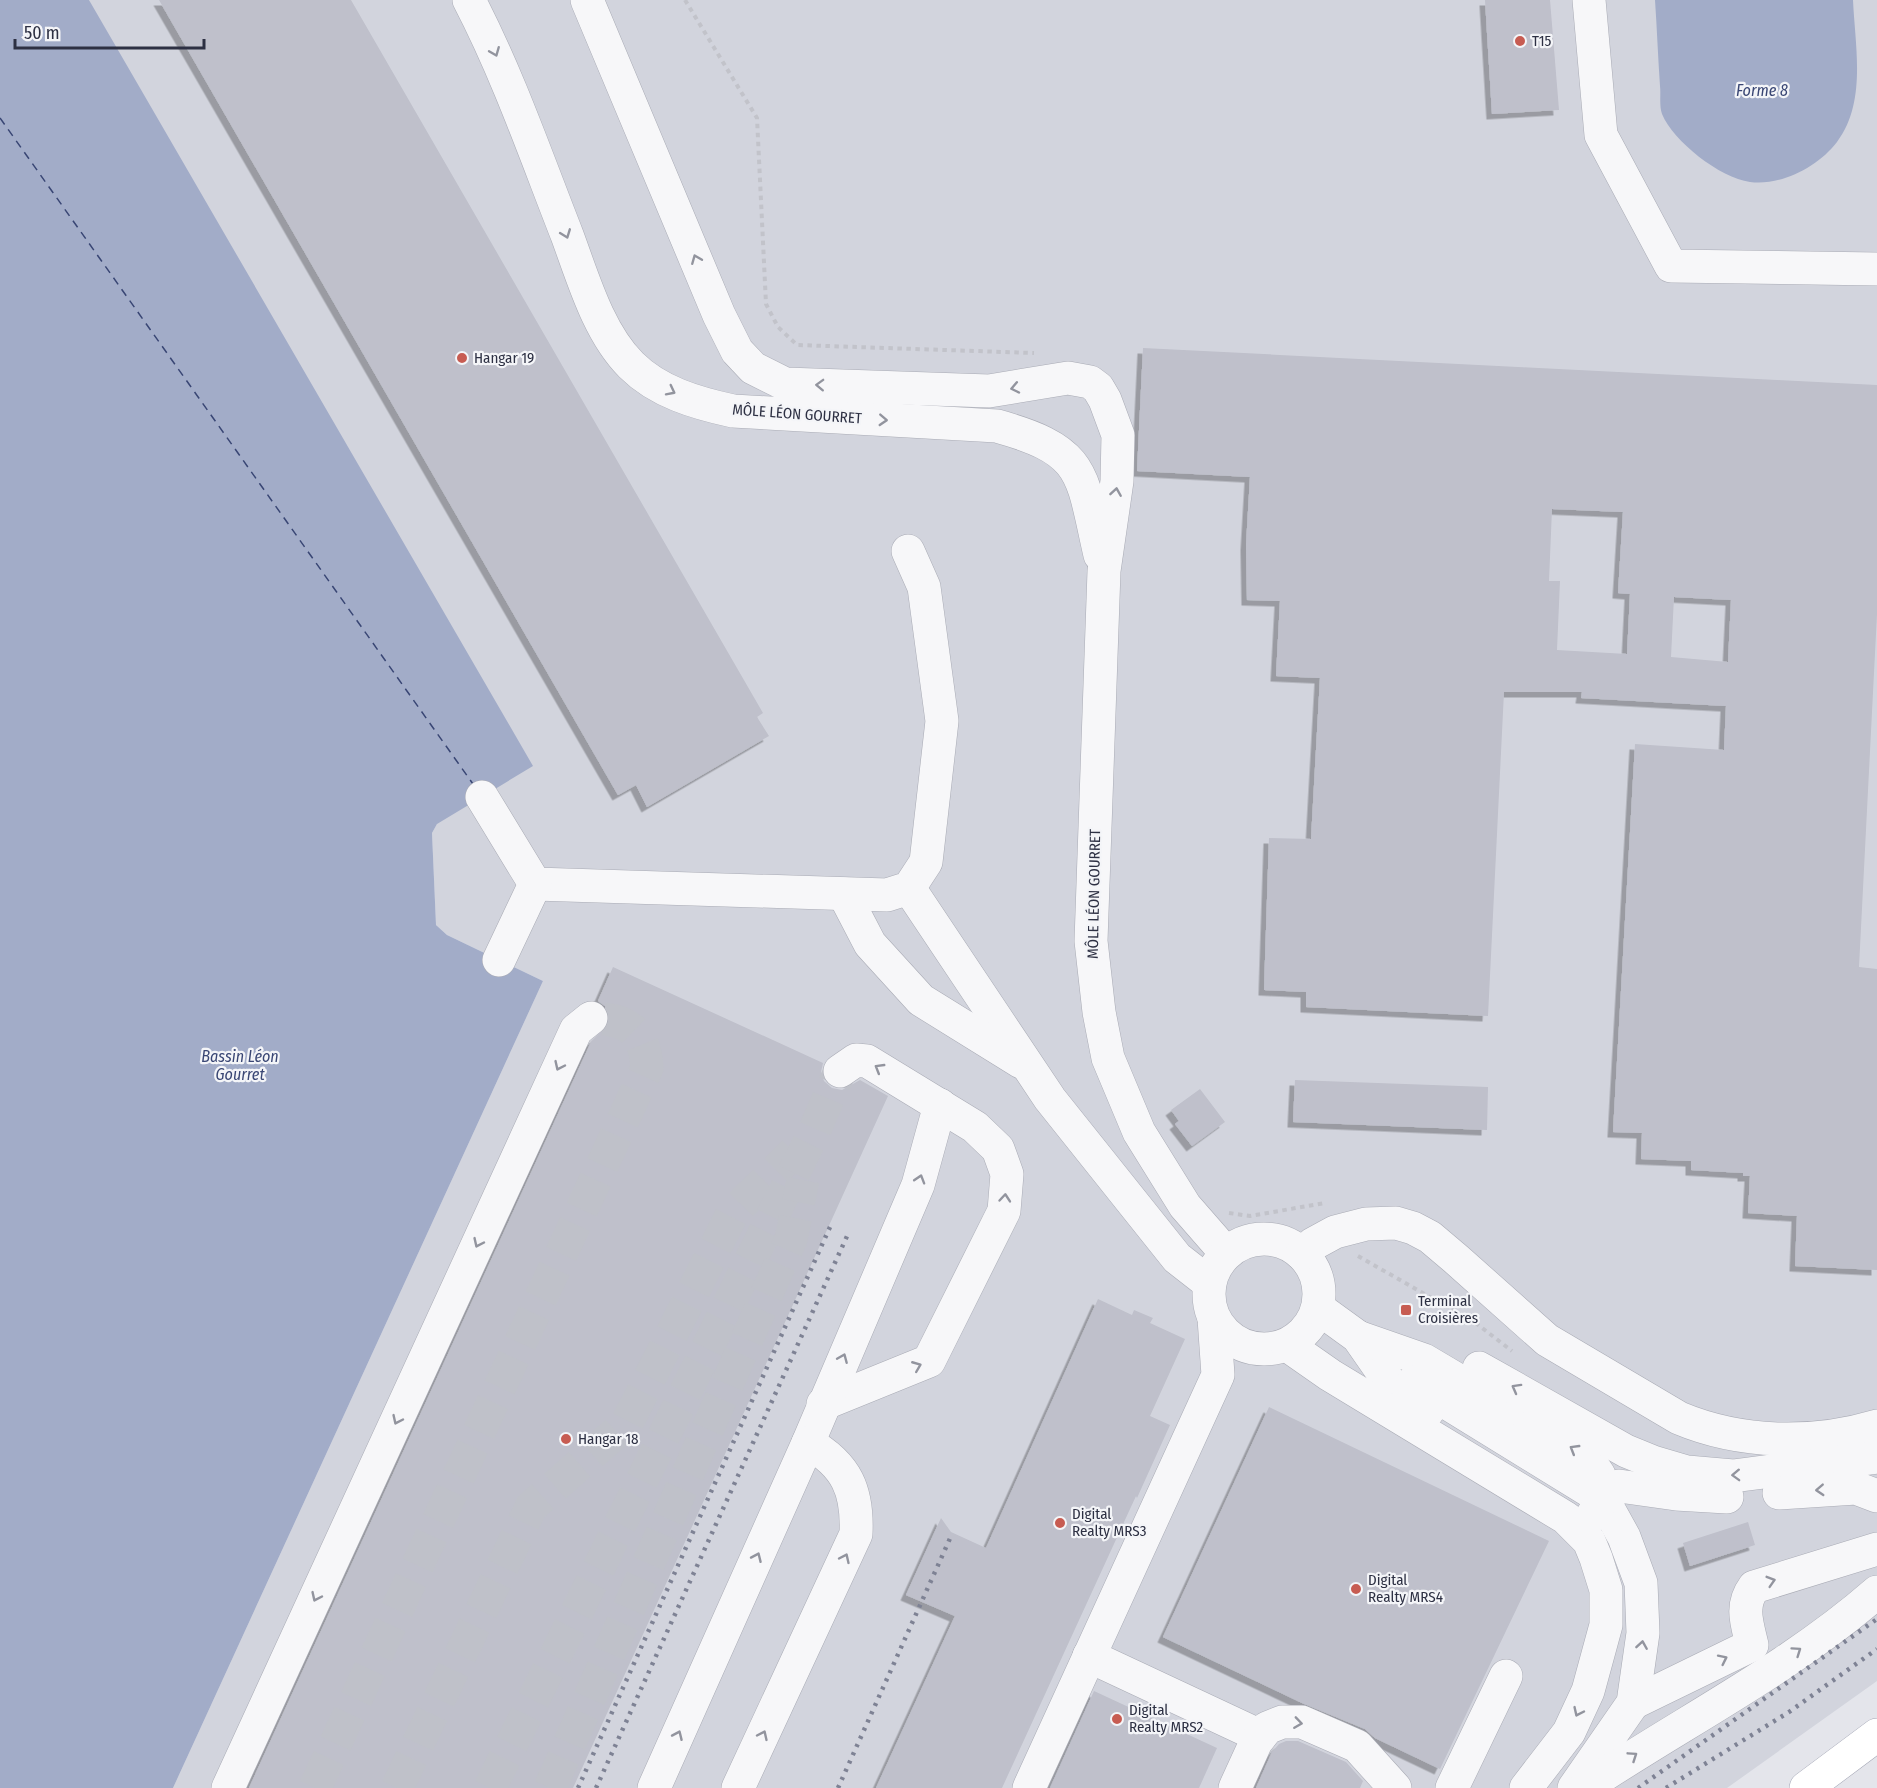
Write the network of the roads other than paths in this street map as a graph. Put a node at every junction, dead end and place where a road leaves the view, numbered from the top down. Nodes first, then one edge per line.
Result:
1 (469, 0) edge
2 (588, 0) edge
3 (1589, 0) edge
4 (1877, 269) edge
5 (908, 551) dead end
6 (1104, 571) junction
7 (482, 797) dead end
8 (535, 884) junction
9 (909, 888) junction
10 (844, 894) junction
11 (499, 960) dead end
12 (591, 1018) dead end
13 (1030, 1068) junction
14 (840, 1071) dead end
15 (940, 1106) junction
16 (1226, 1253) junction
17 (1302, 1254) junction
18 (1209, 1283) junction
19 (1318, 1308) junction
20 (1214, 1318) junction
21 (1281, 1347) junction
22 (1366, 1347) junction
23 (1218, 1375) junction
24 (1330, 1375) junction
25 (824, 1404) junction
26 (1877, 1426) edge
27 (808, 1443) junction
28 (1877, 1457) edge
29 (1877, 1496) edge
30 (1595, 1519) junction
31 (1877, 1549) edge
32 (1877, 1592) edge
33 (1089, 1656) junction
34 (1596, 1657) junction
35 (1506, 1676) dead end
36 (1633, 1703) junction
37 (1877, 1735) edge
38 (1260, 1736) junction
39 (1836, 1766) junction
40 (228, 1788) edge
41 (654, 1788) edge
42 (738, 1788) edge
43 (1029, 1788) edge
44 (1235, 1788) edge
45 (1395, 1788) edge
46 (1452, 1788) edge
47 (1526, 1788) edge
48 (1574, 1788) edge
49 (1584, 1788) edge
50 (1785, 1788) edge
51 (1806, 1788) edge

1 -> 6 lane, MÔLE LÉON GOURRET
6 -> 2 lane, MÔLE LÉON GOURRET
3 - 4 lane
5 - 9 lane
6 - 16 lane, MÔLE LÉON GOURRET
7 - 8 lane
8 - 10 lane
8 - 11 lane
9 - 10 lane
9 - 13 lane
10 - 13 lane
12 -> 40 lane
13 - 18 lane
15 -> 14 lane
25 -> 15 lane
25 -> 15 lane
16 - 17 lane
16 - 18 lane
17 - 19 lane
17 - 26 lane
18 - 20 lane
19 - 21 lane
19 - 22 lane
20 - 21 lane
20 - 23 lane
21 - 23 lane
21 - 24 lane
28 -> 22 lane
22 - 30 lane
30 -> 22 lane
23 - 33 lane
24 - 30 lane
24 - 34 lane
25 - 27 lane
41 -> 27 lane
42 -> 27 lane
29 -> 30 lane
30 - 34 lane
36 -> 30 lane
36 -> 31 lane
49 -> 32 lane
33 - 38 lane
33 - 43 lane
34 - 36 lane
34 -> 47 lane
35 - 46 lane
36 - 48 lane
37 - 39 main road
38 - 44 lane
38 -> 45 lane
39 - 50 main road
39 - 51 main road

